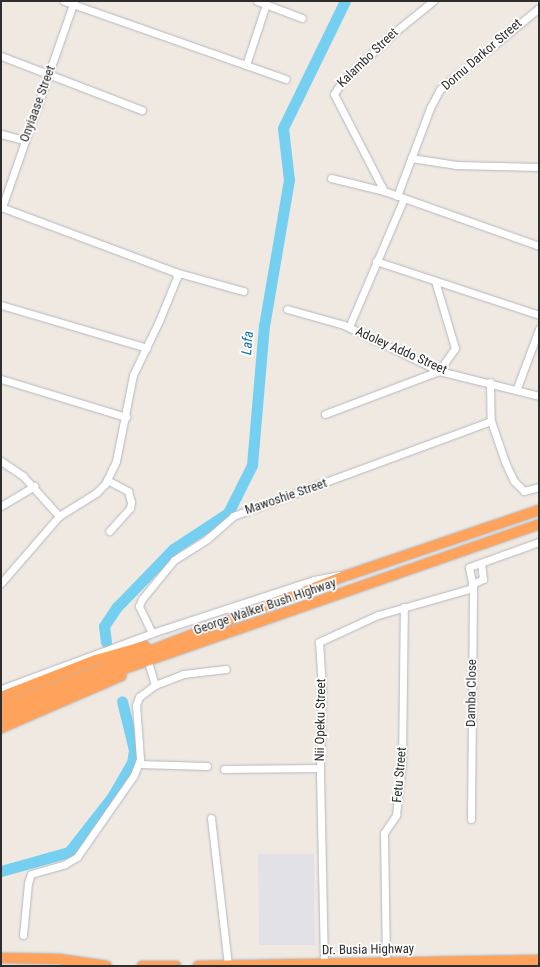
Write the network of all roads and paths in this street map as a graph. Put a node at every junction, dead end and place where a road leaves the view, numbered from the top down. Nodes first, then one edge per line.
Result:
1 (64, 1) edge
2 (257, 1) edge
3 (433, 1) edge
4 (74, 3) edge
5 (266, 4) junction
6 (539, 8) edge
7 (302, 18) dead end
8 (1, 56) edge
9 (246, 65) junction
10 (49, 74) junction
11 (286, 78) dead end
12 (142, 110) dead end
13 (1, 134) edge
14 (24, 140) junction
15 (411, 158) junction
16 (539, 167) edge
17 (331, 178) dead end
18 (384, 191) junction
19 (400, 197) junction
20 (1, 207) edge
21 (539, 246) edge
22 (376, 261) junction
23 (175, 272) junction
24 (435, 281) junction
25 (243, 291) dead end
26 (1, 305) edge
27 (287, 309) dead end
28 (539, 315) edge
29 (349, 327) junction
30 (539, 329) edge
31 (147, 348) junction
32 (439, 370) junction
33 (1, 379) edge
34 (490, 382) junction
35 (517, 388) junction
36 (539, 396) edge
37 (324, 414) dead end
38 (126, 417) junction
39 (491, 421) junction
40 (1, 461) edge
41 (107, 480) junction
42 (34, 486) junction
43 (539, 487) edge
44 (1, 506) edge
45 (539, 510) edge
46 (59, 516) junction
47 (539, 524) edge
48 (110, 531) dead end
49 (539, 542) edge
50 (481, 563) junction
51 (348, 575) junction
52 (1, 583) edge
53 (473, 586) junction
54 (404, 607) junction
55 (216, 625) junction
56 (152, 633) junction
57 (148, 662) junction
58 (138, 665) junction
59 (226, 669) dead end
60 (155, 685) junction
61 (1, 689) edge
62 (1, 697) edge
63 (1, 708) edge
64 (1, 717) edge
65 (1, 728) edge
66 (139, 764) junction
67 (207, 766) dead end
68 (320, 768) junction
69 (224, 769) dead end
70 (211, 818) dead end
71 (471, 819) dead end
72 (23, 935) dead end
73 (1, 958) edge
74 (539, 960) edge
75 (386, 962) junction
76 (324, 964) junction
77 (107, 966) edge
78 (142, 966) edge
79 (176, 966) edge
80 (198, 966) edge
81 (228, 966) edge

1 - 4 street
2 - 5 street
3 - 18 street, Kalambo Street
4 - 9 street
4 - 10 street, Onyiaase Street
5 - 7 street
5 - 9 street
6 - 15 street, Dornu Darkor Street
8 - 10 street
9 - 11 street
10 - 12 street
10 - 14 street, Onyiaase Street
13 - 14 street
14 - 20 street, Onyiaase Street
15 - 16 street
15 - 19 street, Dornu Darkor Street
17 - 18 street
18 - 19 street
19 - 21 street
19 - 22 street, Dornu Darkor Street
20 - 23 street
22 - 24 street
22 - 29 street, Dornu Darkor Street
23 - 25 street
23 - 31 street
24 - 28 street
24 - 32 street
26 - 31 street
27 - 29 street, Adoley Addo Street
29 - 32 street, Adoley Addo Street
30 - 35 street
31 - 38 street
32 - 34 street, Adoley Addo Street
32 - 37 street
33 - 38 street
34 - 35 street, Adoley Addo Street
34 - 39 street
35 - 36 street, Adoley Addo Street
38 - 41 street
39 - 43 street
39 - 56 street, Mawoshie Street
40 - 42 street
41 - 46 street
41 - 48 street
42 - 44 street
42 - 46 street
45 - 51 highway, George Walker Bush Highway
46 - 52 street
47 - 57 highway, George Walker Bush Highway
49 - 50 street
50 - 53 street
50 - 53 street, Damba Close
51 - 55 highway, George Walker Bush Highway
51 - 56 street, George Walker Bush Highway
53 - 54 street, Nii Opeku Street
53 - 71 street, Damba Close
54 - 68 street, Nii Opeku Street
54 - 75 street, Fetu Street
55 - 62 highway
55 - 63 highway, George Walker Bush Highway
56 - 61 street, George Walker Bush Highway
57 - 58 highway, George Walker Bush Highway
57 - 60 street
58 - 64 highway, George Walker Bush Highway
58 - 65 highway
59 - 60 street
60 - 66 street
66 - 67 street
66 - 72 street
68 - 69 street
68 - 76 street, Nii Opeku Street
70 - 81 street
73 - 77 highway
74 - 75 highway, Dr. Busia Highway
75 - 76 highway, Dr. Busia Highway
76 - 81 highway, Dr. Busia Highway
78 - 79 highway
80 - 81 highway, Dr. Busia Highway

